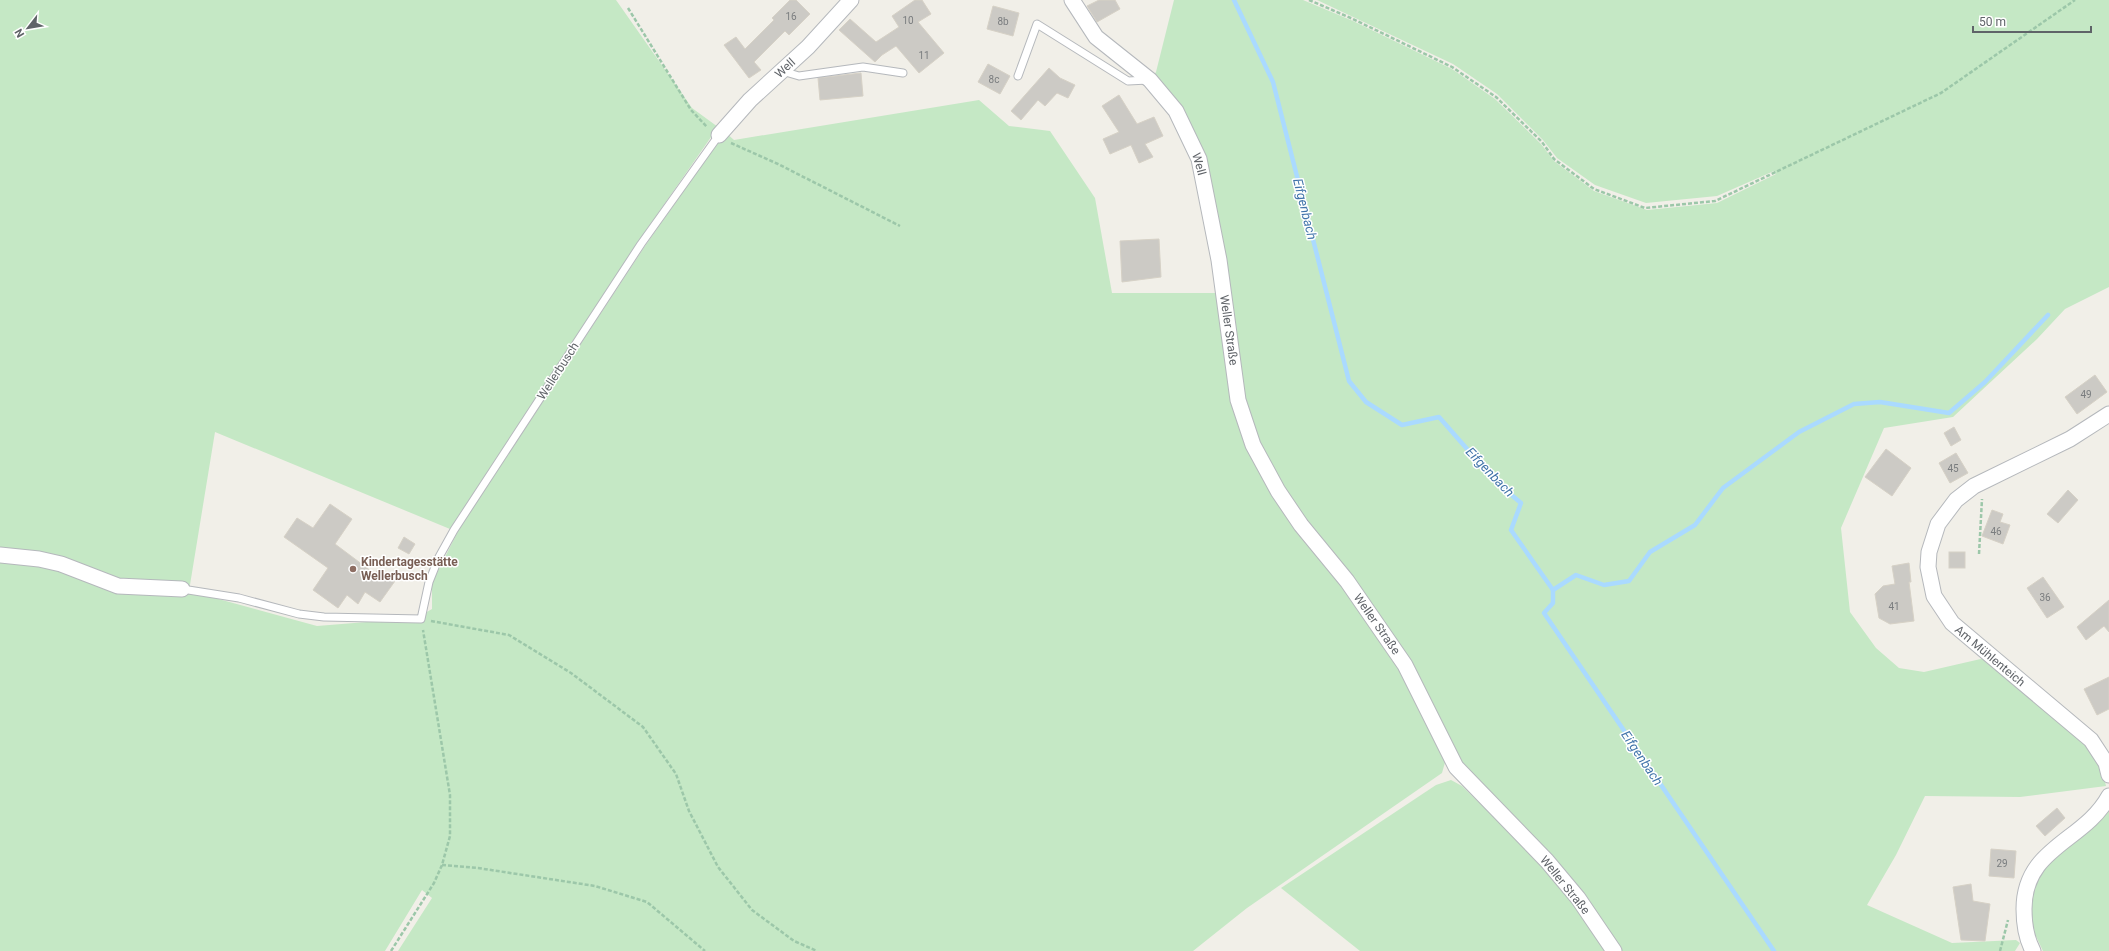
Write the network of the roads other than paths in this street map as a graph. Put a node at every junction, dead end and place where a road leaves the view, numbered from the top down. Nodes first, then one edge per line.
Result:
1 (851, 0) edge
2 (1072, 0) edge
3 (782, 70) junction
4 (903, 73) dead end
5 (1018, 76) dead end
6 (1150, 80) junction
7 (719, 135) joint
8 (1219, 260) joint
9 (2109, 414) edge
10 (0, 555) edge
11 (182, 589) joint
12 (2109, 775) edge
13 (2109, 796) edge
14 (1614, 951) edge
15 (2033, 951) edge

1 - 3 street, Well
2 - 6 street, Well
3 - 4 lane
3 - 7 street, Well
5 - 6 lane
6 - 8 street, Well
7 - 11 lane, Wellerbusch
8 - 14 street, Weller Straße
9 - 12 street, Am Mühlenteich
10 - 11 street
13 - 15 street

